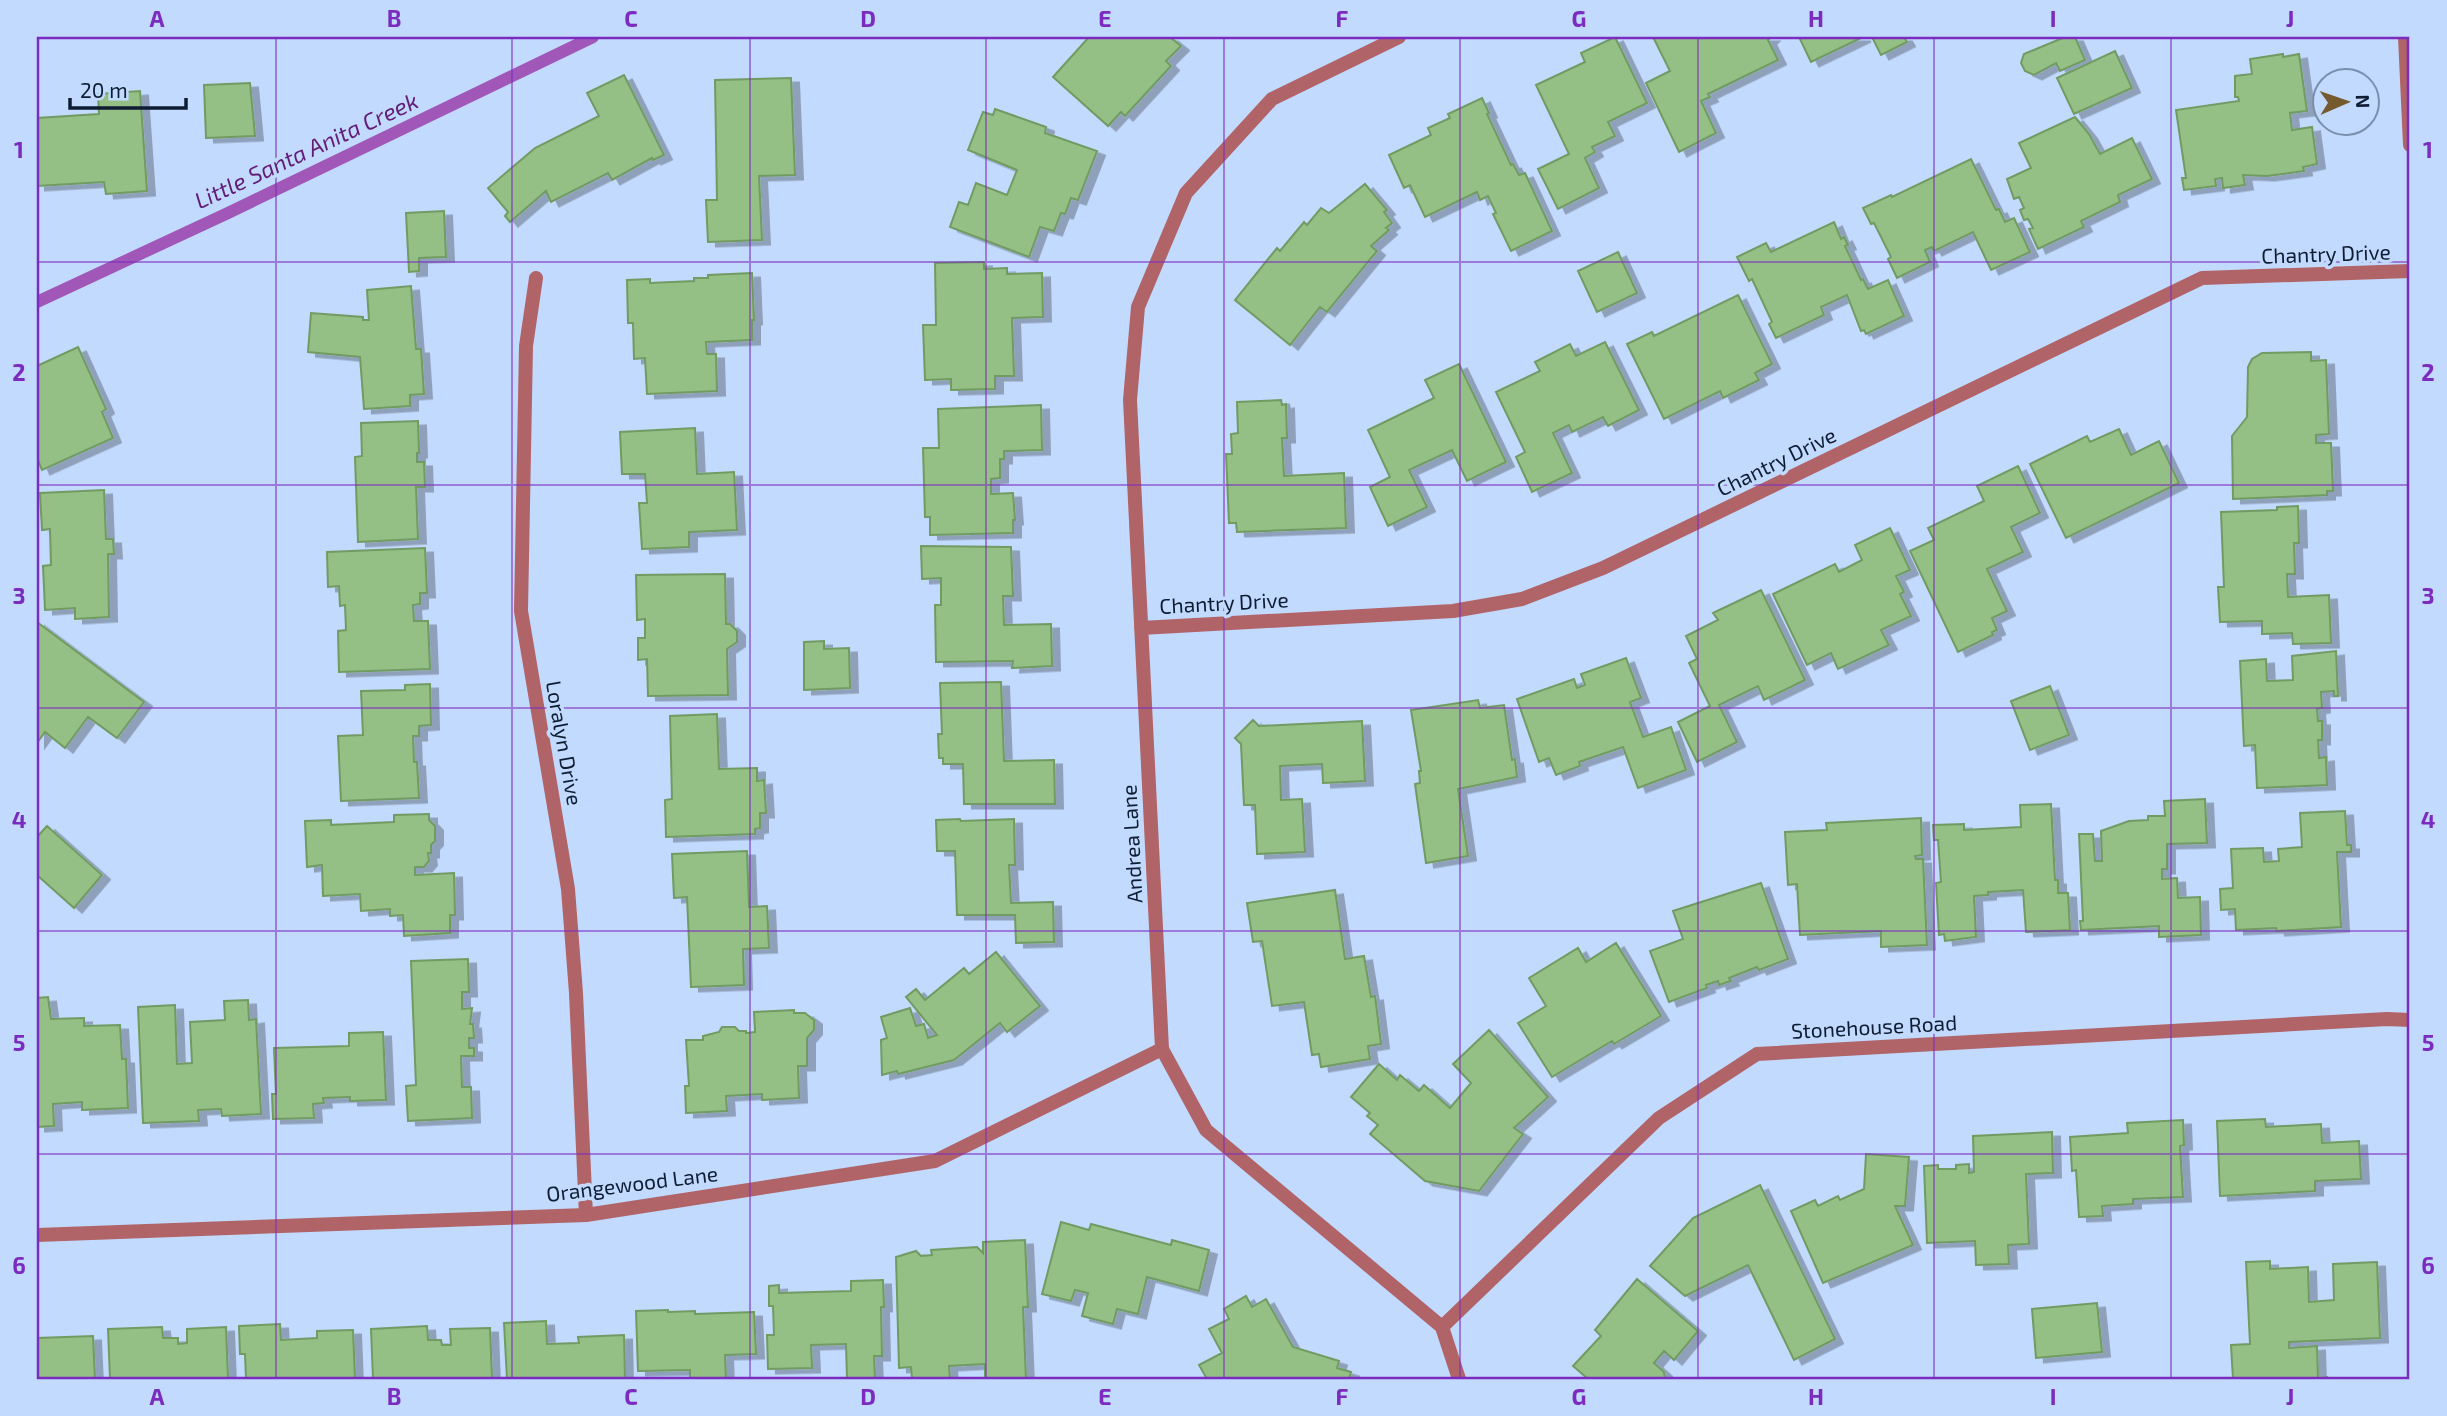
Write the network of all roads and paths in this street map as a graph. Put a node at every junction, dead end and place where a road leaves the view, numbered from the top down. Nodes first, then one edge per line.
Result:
1 (1399, 37) edge
2 (2405, 37) edge
3 (2410, 145) edge
4 (2410, 271) edge
5 (536, 278) dead end
6 (1141, 628) junction
7 (2410, 1020) edge
8 (1162, 1049) junction
9 (586, 1214) junction
10 (37, 1235) edge
11 (1442, 1327) junction
12 (1459, 1379) edge

1 - 6 street, Andrea Lane
2 - 3 street
4 - 6 street, Chantry Drive
5 - 9 street, Loralyn Drive
6 - 8 street, Andrea Lane
7 - 11 street, Stonehouse Road
8 - 9 street, Orangewood Lane
8 - 11 street, Andrea Lane
9 - 10 street, Orangewood Lane
11 - 12 street

